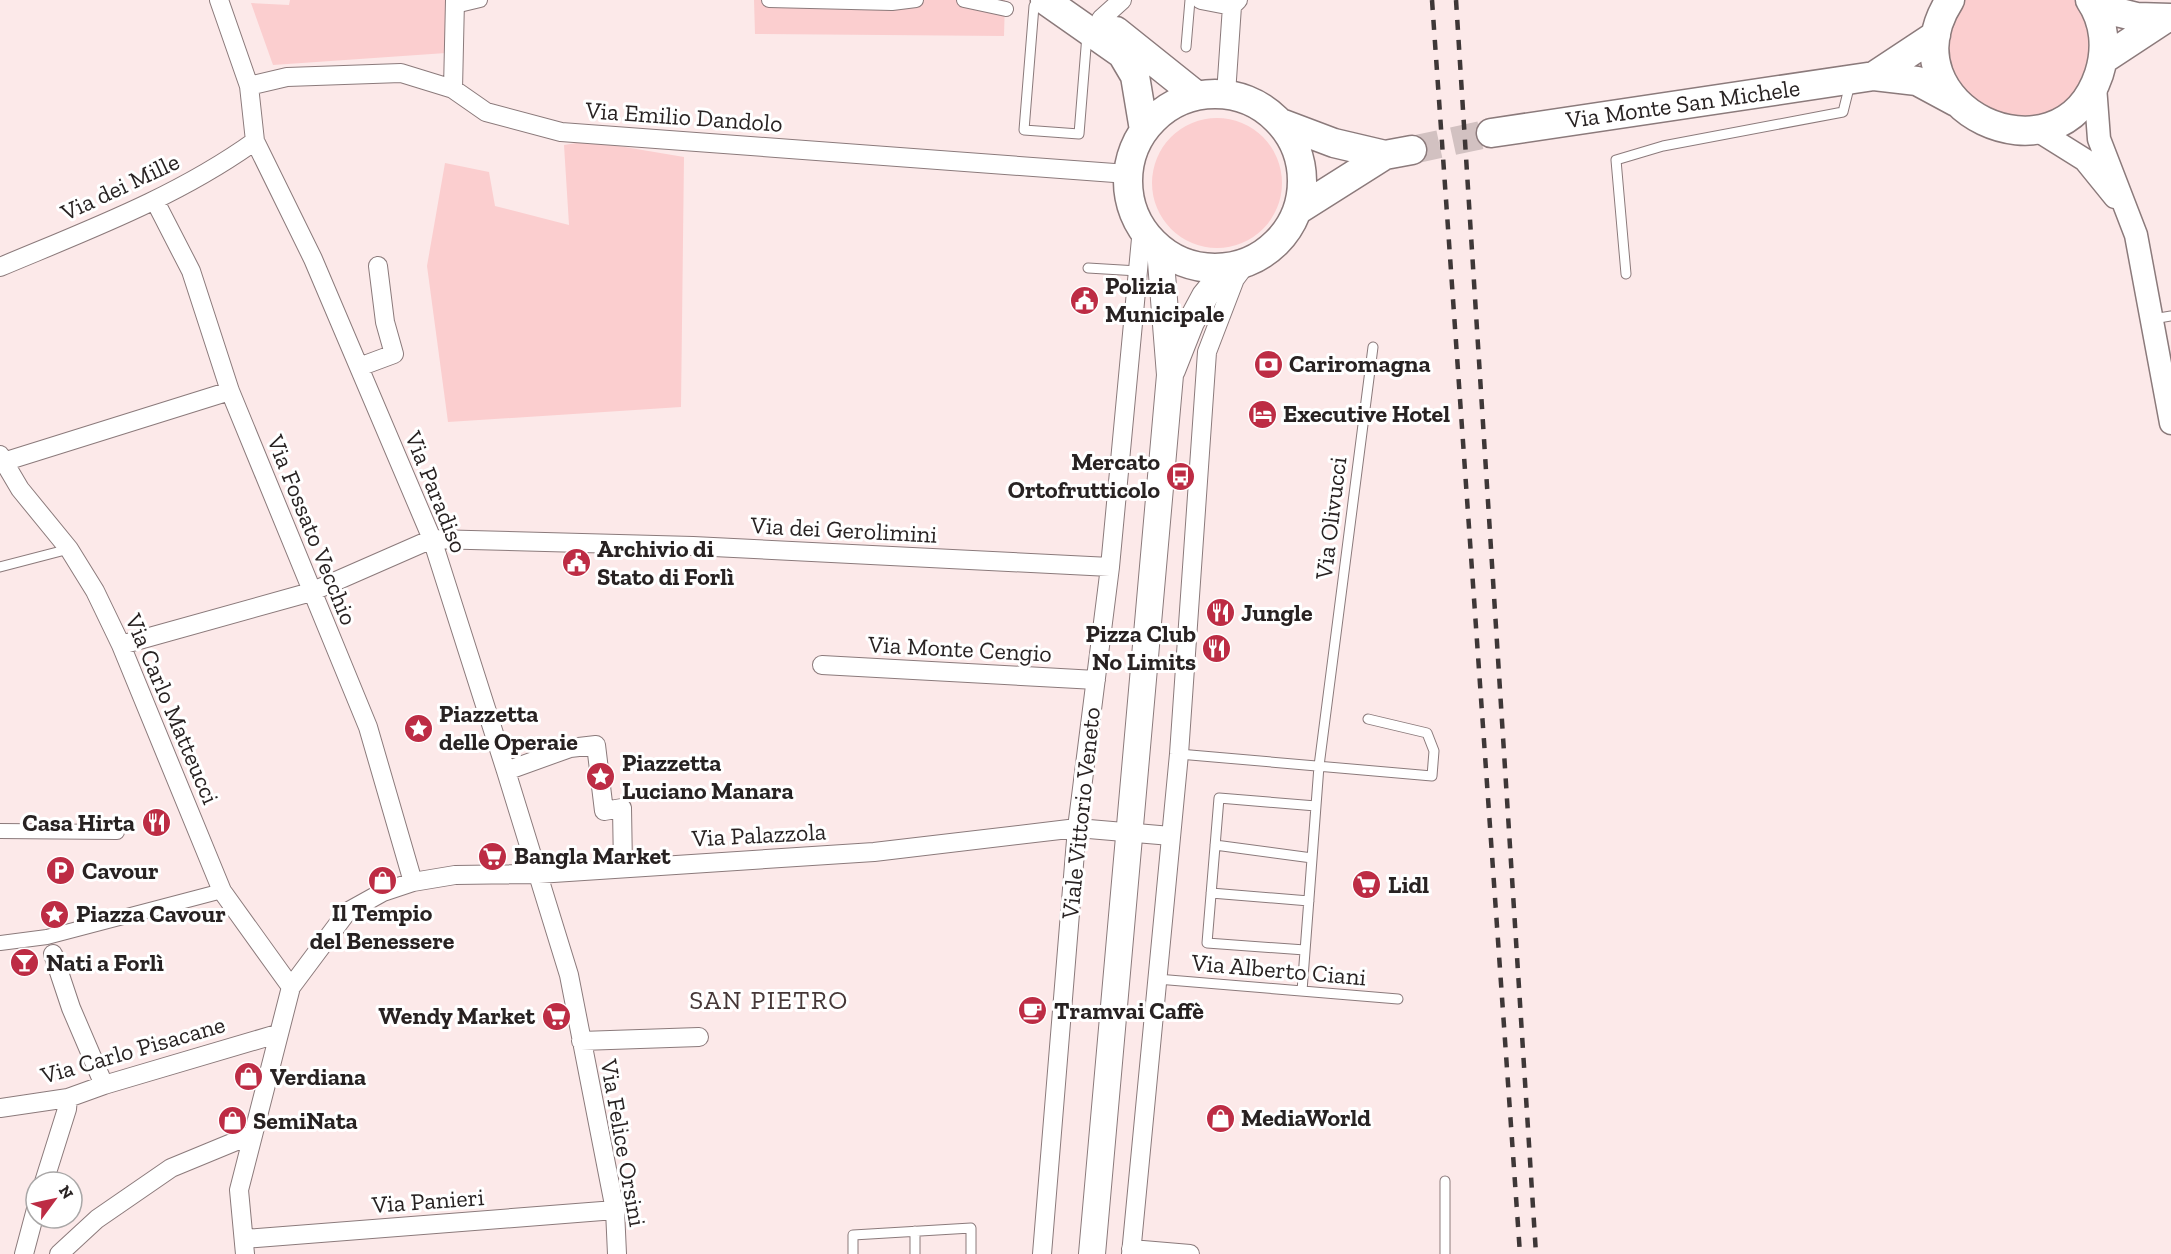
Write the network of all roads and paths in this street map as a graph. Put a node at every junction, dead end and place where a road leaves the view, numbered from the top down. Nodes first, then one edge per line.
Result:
1 (219, 0) edge
2 (480, 0) edge
3 (769, 0) edge
4 (916, 0) edge
5 (964, 0) edge
6 (1039, 0) edge
7 (1045, 0) edge
8 (1073, 0) edge
9 (1122, 0) edge
10 (1190, 0) edge
11 (1201, 0) edge
12 (1950, 0) edge
13 (455, 3) edge
14 (1235, 3) edge
15 (2093, 4) edge
16 (1006, 9) dead end
17 (2168, 19) edge
18 (1094, 25) junction
19 (1936, 35) junction
20 (1186, 47) dead end
21 (2104, 59) junction
22 (1863, 77) junction
23 (249, 86) junction
24 (2095, 86) junction
25 (453, 89) junction
26 (1226, 94) junction
27 (1196, 95) junction
28 (1956, 102) junction
29 (1281, 123) junction
30 (1144, 130) junction
31 (2037, 130) junction
32 (1491, 133) tunnel mouth
33 (255, 141) junction
34 (1128, 174) junction
35 (155, 201) junction
36 (1298, 210) junction
37 (2128, 212) junction
38 (1151, 239) junction
39 (1237, 265) junction
40 (378, 266) dead end
41 (0, 267) edge
42 (1088, 268) dead end
43 (1138, 271) junction
44 (1626, 274) dead end
45 (2161, 318) edge
46 (1373, 347) dead end
47 (359, 367) junction
48 (1170, 375) junction
49 (230, 391) junction
50 (2171, 423) edge
51 (2, 458) edge
52 (432, 539) junction
53 (69, 549) junction
54 (0, 567) edge
55 (1110, 567) junction
56 (310, 592) junction
57 (121, 645) junction
58 (822, 665) dead end
59 (1096, 680) junction
60 (1368, 719) dead end
61 (1179, 754) junction
62 (1319, 766) junction
63 (506, 771) junction
64 (1316, 806) junction
65 (1077, 828) junction
66 (0, 831) edge
67 (117, 832) dead end
68 (1130, 833) junction
69 (1171, 836) junction
70 (1215, 845) junction
71 (1312, 858) junction
72 (623, 867) junction
73 (538, 874) junction
74 (413, 882) junction
75 (222, 891) junction
76 (1211, 893) junction
77 (1309, 901) junction
78 (0, 943) edge
79 (50, 946) junction
80 (1305, 950) junction
81 (1157, 979) junction
82 (291, 987) junction
83 (1302, 991) junction
84 (1398, 999) dead end
85 (277, 1034) junction
86 (699, 1037) dead end
87 (581, 1041) junction
88 (105, 1085) junction
89 (68, 1098) junction
90 (0, 1108) edge
91 (251, 1135) junction
92 (48, 1170) edge
93 (1446, 1181) dead end
94 (615, 1210) junction
95 (30, 1230) edge
96 (915, 1231) junction
97 (244, 1246) edge
98 (1131, 1251) edge
99 (24, 1254) edge
100 (59, 1254) edge
101 (617, 1254) edge
102 (854, 1254) edge
103 (915, 1254) edge
104 (971, 1254) edge
105 (1041, 1254) edge
106 (1092, 1254) edge
107 (1190, 1254) edge
108 (1445, 1254) edge

1 - 23 street, Via Paradiso
2 - 13 street
3 - 4 street
5 - 16 street
6 - 18 lane
7 - 18 main road
8 - 18 main road
9 - 18 street
10 - 20 lane
11 - 14 street
12 - 19 main road
13 - 25 street
14 - 26 street
15 - 17 main road
15 - 21 main road
17 - 21 main road
18 - 27 main road
18 - 30 main road
19 - 22 main road, Via Monte San Michele
19 - 28 main road
21 - 24 main road
22 - 28 main road, Via Monte San Michele
22 - 32 main road, Via Monte San Michele
22 - 44 lane
23 - 25 street, Via Emilio Dandolo
23 - 33 street, Via Paradiso
24 - 31 main road
24 - 37 street
25 - 34 street, Via Emilio Dandolo
26 - 27 main road
26 - 29 main road
27 - 30 main road
28 - 31 main road
29 - 36 main road
29 - 36 main road
30 - 34 main road
31 - 37 street
33 - 35 street, Via dei Mille
33 - 47 street, Via Paradiso
34 - 38 main road
35 - 41 street, Via dei Mille
35 - 49 street, Via Fossato Vecchio
36 - 39 main road
37 - 45 street
38 - 39 main road
38 - 43 street, Viale Vittorio Veneto
38 - 48 main road, Viale Vittorio Veneto
39 - 48 main road, Viale Vittorio Veneto
39 - 61 street
40 - 47 street
42 - 43 lane
43 - 55 street, Viale Vittorio Veneto
45 - 50 street
46 - 62 lane, Via Olivucci
47 - 52 street, Via Paradiso
48 - 68 main road, Viale Vittorio Veneto
49 - 51 street
49 - 56 street, Via Fossato Vecchio
51 - 53 street, Via Carlo Matteucci
52 - 55 street, Via dei Gerolimini
52 - 56 street
52 - 63 street, Via Paradiso
53 - 54 lane
53 - 57 street, Via Carlo Matteucci
55 - 59 street, Viale Vittorio Veneto
56 - 57 street
56 - 74 street, Via Fossato Vecchio
57 - 75 street, Via Carlo Matteucci
58 - 59 street, Via Monte Cengio
59 - 65 street, Viale Vittorio Veneto
60 - 62 lane
61 - 62 lane
61 - 69 street
62 - 64 lane, Via Olivucci
63 - 72 street
63 - 73 street, Via Paradiso
64 - 70 lane
64 - 71 lane, Via Olivucci
65 - 68 street, Via Palazzola
65 - 72 street, Via Palazzola
65 - 105 street, Viale Vittorio Veneto
66 - 67 street
68 - 69 street, Via Palazzola
68 - 106 main road, Viale Vittorio Veneto
69 - 81 street
70 - 71 lane
70 - 76 lane
71 - 77 lane, Via Olivucci
72 - 73 street, Via Palazzola
73 - 74 street, Via Palazzola
73 - 87 street, Via Felice Orsini
74 - 82 street, Via Palazzola
75 - 79 street
75 - 82 street, Via Carlo Matteucci
76 - 77 lane
76 - 80 lane
77 - 80 lane, Via Olivucci
78 - 79 street
79 - 88 street
80 - 83 lane, Via Olivucci
81 - 83 lane, Via Alberto Ciani
81 - 98 street
82 - 85 street
83 - 84 lane, Via Alberto Ciani
85 - 88 street, Via Carlo Pisacane
85 - 91 street
86 - 87 street, Via Felice Orsini
87 - 94 street, Via Felice Orsini
88 - 89 street, Via Carlo Pisacane
89 - 90 street, Via Carlo Pisacane
89 - 92 street
91 - 97 street
91 - 100 street
93 - 108 lane
94 - 97 street, Via Panieri
94 - 101 street, Via Felice Orsini
95 - 99 street
96 - 102 lane
96 - 103 lane
96 - 104 lane
98 - 107 street

